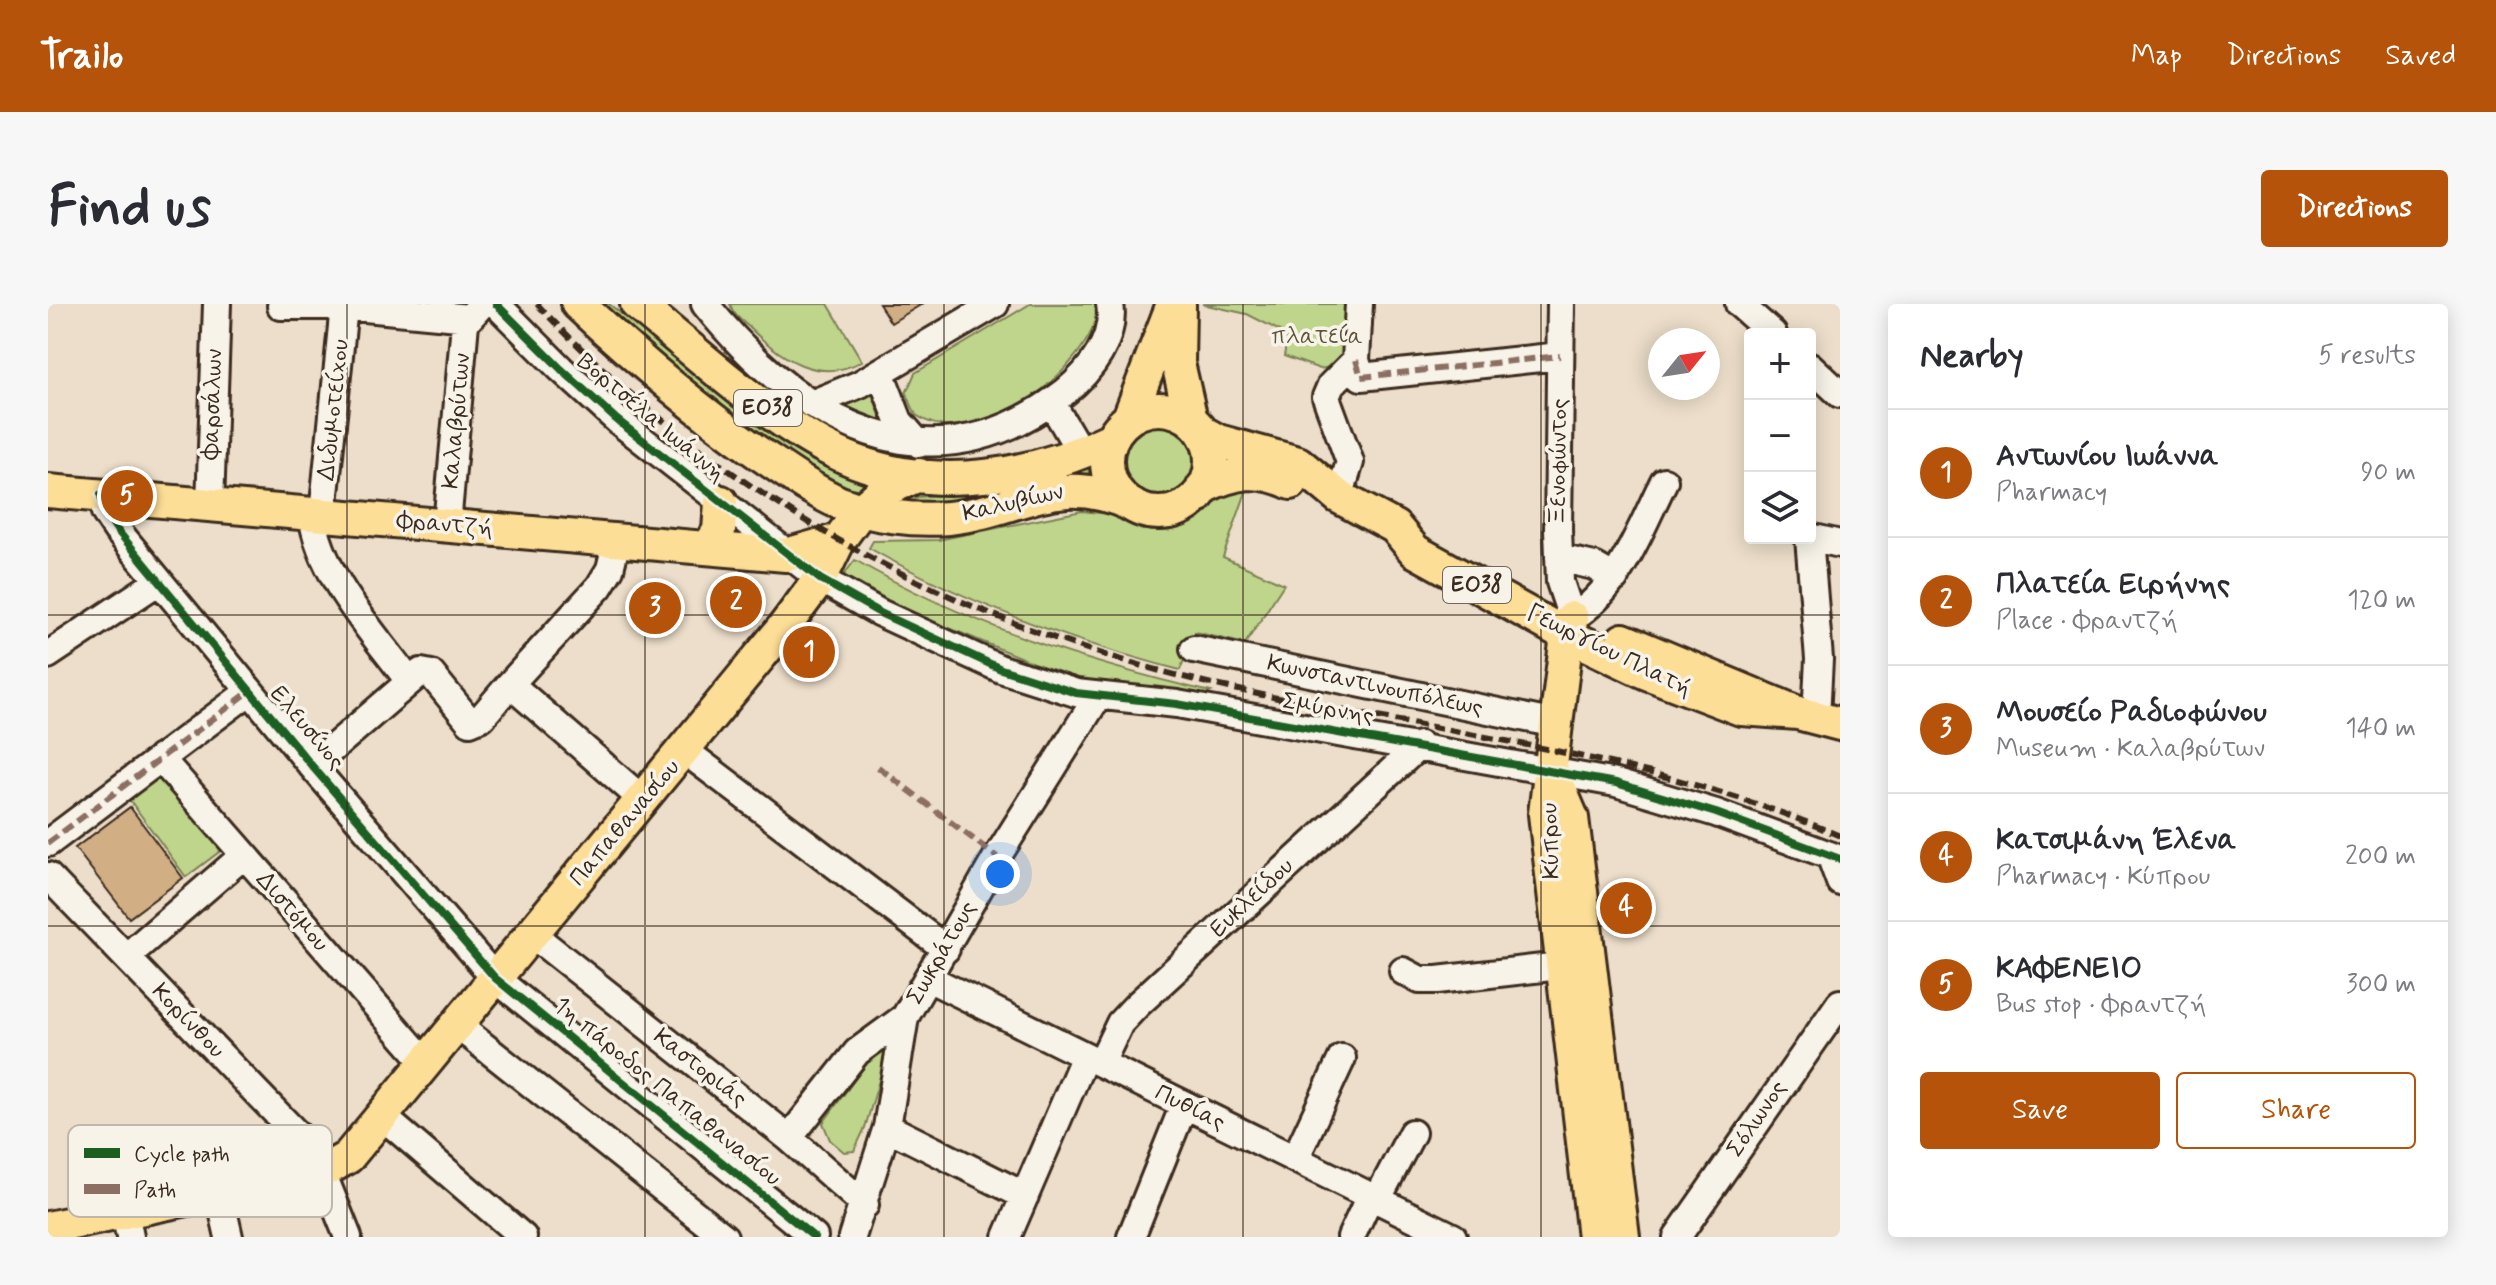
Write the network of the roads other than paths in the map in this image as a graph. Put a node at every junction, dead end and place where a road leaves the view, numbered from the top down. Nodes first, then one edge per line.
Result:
1 (217, 304) edge
2 (496, 304) edge
3 (578, 304) edge
4 (637, 304) edge
5 (705, 304) edge
6 (995, 304) edge
7 (1110, 304) edge
8 (1173, 304) edge
9 (1179, 304) edge
10 (1359, 304) edge
11 (1561, 304) edge
12 (1739, 304) edge
13 (281, 306) dead end
14 (344, 306) junction
15 (476, 311) edge
16 (1766, 328) edge
17 (1560, 356) junction
18 (1356, 360) junction
19 (880, 372) junction
20 (1816, 376) edge
21 (1840, 394) edge
22 (1051, 402) junction
23 (811, 404) junction
24 (1197, 426) junction
25 (1120, 428) junction
26 (1081, 453) junction
27 (919, 460) junction
28 (1664, 481) dead end
29 (1203, 487) junction
30 (48, 491) edge
31 (101, 495) junction
32 (1339, 497) junction
33 (721, 502) junction
34 (210, 505) junction
35 (1132, 505) junction
36 (861, 510) junction
37 (318, 514) junction
38 (447, 525) junction
39 (1816, 539) edge
40 (617, 540) junction
41 (839, 540) junction
42 (1809, 544) edge
43 (1840, 544) edge
44 (708, 548) junction
45 (786, 555) junction
46 (1559, 558) junction
47 (1615, 578) junction
48 (820, 579) junction
49 (159, 581) junction
50 (1569, 626) junction
51 (1194, 649) dead end
52 (48, 655) edge
53 (409, 681) junction
54 (510, 684) junction
55 (250, 691) junction
56 (1098, 696) junction
57 (1818, 718) edge
58 (1556, 724) junction
59 (1420, 745) junction
60 (685, 751) junction
61 (160, 758) junction
62 (312, 766) junction
63 (1552, 771) junction
64 (644, 801) junction
65 (48, 843) edge
66 (243, 856) junction
67 (1835, 857) edge
68 (48, 877) edge
69 (1840, 882) edge
70 (533, 935) junction
71 (946, 949) junction
72 (126, 957) junction
73 (1560, 966) junction
74 (1403, 971) dead end
75 (495, 978) junction
76 (928, 978) junction
77 (1840, 1003) edge
78 (905, 1017) junction
79 (457, 1025) junction
80 (1342, 1058) dead end
81 (1093, 1060) junction
82 (426, 1063) junction
83 (1184, 1105) junction
84 (382, 1116) junction
85 (290, 1125) edge
86 (887, 1127) junction
87 (1412, 1133) dead end
88 (789, 1138) junction
89 (1295, 1159) junction
90 (332, 1165) edge
91 (332, 1192) edge
92 (1025, 1196) junction
93 (1374, 1198) junction
94 (865, 1205) junction
95 (151, 1217) edge
96 (224, 1217) edge
97 (128, 1225) edge
98 (48, 1228) edge
99 (229, 1237) edge
100 (348, 1237) edge
101 (523, 1237) edge
102 (724, 1237) edge
103 (814, 1237) edge
104 (852, 1237) edge
105 (1007, 1237) edge
106 (1131, 1237) edge
107 (1351, 1237) edge
108 (1453, 1237) edge
109 (1594, 1237) edge
110 (1623, 1237) edge
111 (1677, 1237) edge

1 - 34 street, Φαρσάλων
2 - 33 street, Βορτσέλα Ιωάννη
3 - 36 main road, Καλυβίων / ΕΟ38
4 - 27 main road, Καλυβίων / ΕΟ38
5 - 23 street
6 - 19 street
7 - 22 street
8 - 25 main road
9 - 24 main road
10 - 18 street
11 - 17 street, Ξενοφώντος
12 - 16 street
13 - 14 street, Καλαβρύτων
14 - 15 street, Καλαβρύτων
14 - 37 street, Διδυμοτείχου
15 - 38 street, Καλαβρύτων
17 - 18 street
17 - 46 street, Ξενοφώντος
18 - 32 street
19 - 23 street
19 - 27 street
20 - 21 street
22 - 26 street
22 - 27 street
23 - 27 street
24 - 25 main road, ΕΟ38
24 - 29 main road
24 - 32 main road, Γεωργίου Πλατή / ΕΟ38
25 - 26 main road, Καλυβίων / ΕΟ38
25 - 35 main road
26 - 27 main road, Καλυβίων / ΕΟ38
27 - 36 main road, Παπαθανασίου
28 - 47 street
29 - 32 main road, Γεωργίου Πλατή / ΕΟ38
29 - 35 main road, ΕΟ38
30 - 31 main road, Φραντζή
31 - 34 main road, Φραντζή
31 - 49 street, Ελευσίνος
32 - 50 main road, Γεωργίου Πλατή / ΕΟ38
33 - 44 main road
33 - 45 street, Βορτσέλα Ιωάννη
34 - 37 main road, Φραντζή
35 - 36 main road, Καλυβίων / ΕΟ38
36 - 41 main road, Παπαθανασίου
37 - 38 main road, Φραντζή
37 - 53 street, Διδυμοτείχου
38 - 40 main road, Φραντζή
39 - 43 street
40 - 44 main road, Φραντζή
40 - 54 street
41 - 45 main road, Φραντζή
41 - 48 main road, Παπαθανασίου
42 - 57 street
44 - 45 main road, Φραντζή
45 - 48 street, Βορτσέλα Ιωάννη
46 - 47 street
46 - 50 street, Ξενοφώντος
47 - 50 street
48 - 56 street, Σμύρνης
48 - 60 main road, Παπαθανασίου
49 - 52 street
49 - 55 street, Ελευσίνος
50 - 57 main road, Γεωργίου Πλατή / ΕΟ38
50 - 58 main road
51 - 58 street, Κωνσταντινουπόλεως
53 - 54 street
53 - 62 street
54 - 64 street
55 - 61 street
55 - 62 street, Ελευσίνος
56 - 59 street, Σμύρνης
56 - 71 street, Σωκράτους
58 - 63 main road
59 - 63 street, Σμύρνης
59 - 81 street, Ευκλείδου
60 - 64 main road, Παπαθανασίου
60 - 71 street
61 - 65 street
61 - 66 street, Διστόμου
62 - 75 street, Ελευσίνος
63 - 67 street, Σμύρνης
63 - 73 main road, Κύπρου
63 - 110 main road, Κύπρου
64 - 70 main road, Παπαθανασίου
66 - 72 street
66 - 82 street, Διστόμου
67 - 69 street
68 - 72 street, Κορίνθου
70 - 75 main road, Παπαθανασίου
70 - 88 street, Καστοριάς
71 - 76 street, Σωκράτους
72 - 85 street, Κορίνθου
73 - 74 street
73 - 109 main road, Κύπρου
75 - 79 main road, Παπαθανασίου
75 - 103 street, 1η πάροδος Παπαθανασίου
76 - 78 street, Σωκράτους
76 - 81 street, Πυθίας
77 - 111 street, Σόλωνος
78 - 86 street, Σωκράτους
78 - 88 street
79 - 82 main road, Παπαθανασίου
79 - 102 street
80 - 89 street
81 - 83 street, Πυθίας
81 - 92 street, Ευκλείδου
82 - 84 main road, Παπαθανασίου
83 - 89 street, Πυθίας
83 - 106 street
84 - 90 main road, Παπαθανασίου
84 - 101 street
86 - 92 street
86 - 94 street, Σωκράτους
87 - 93 street
88 - 94 street, Καστοριάς
89 - 93 street, Πυθίας
91 - 100 street, Κορίνθου
92 - 105 street, Ευκλείδου
93 - 107 street
93 - 108 street, Πυθίας
94 - 104 street, Σωκράτους
95 - 97 main road
96 - 99 street
97 - 98 main road

